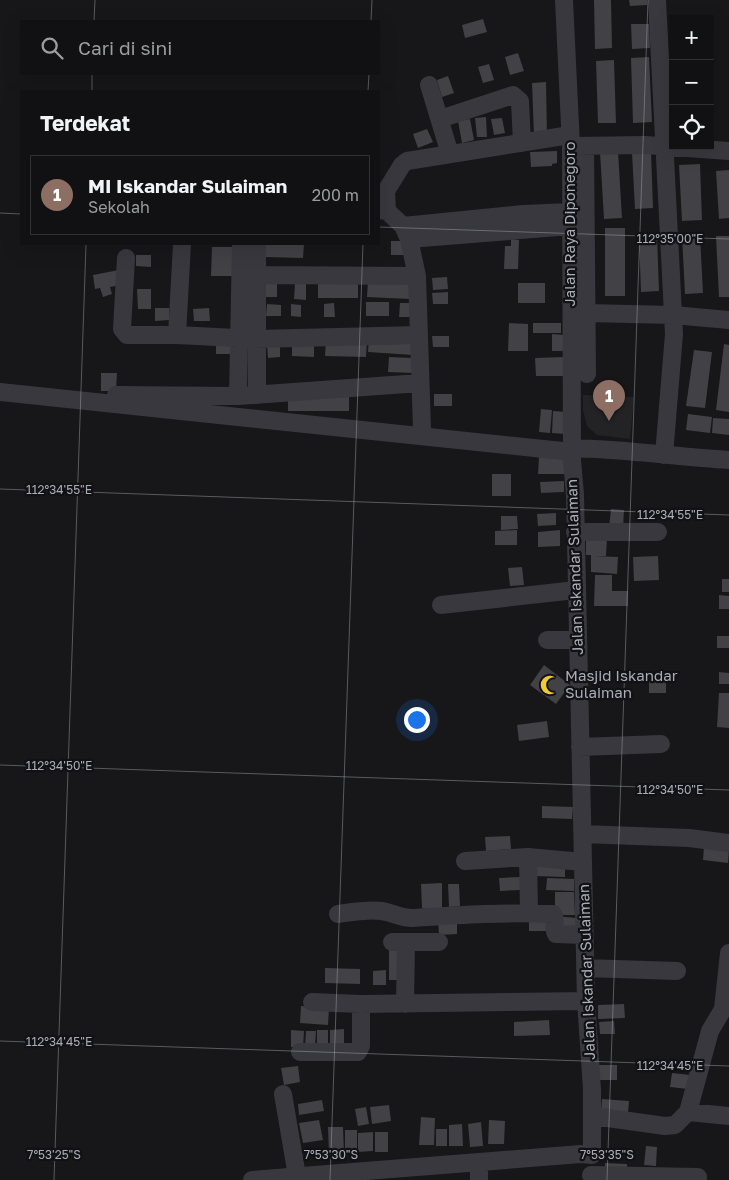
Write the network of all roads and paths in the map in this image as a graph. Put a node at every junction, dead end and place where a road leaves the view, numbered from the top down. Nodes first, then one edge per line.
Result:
1 (564, 0) edge
2 (657, 0) edge
3 (429, 85) dead end
4 (440, 120) junction
5 (575, 142) junction
6 (522, 143) junction
7 (663, 146) junction
8 (729, 151) edge
9 (450, 154) junction
10 (383, 191) edge
11 (383, 211) edge
12 (571, 219) junction
13 (406, 233) junction
14 (182, 245) edge
15 (241, 245) edge
16 (257, 245) edge
17 (126, 258) dead end
18 (257, 275) junction
19 (417, 276) junction
20 (587, 313) junction
21 (673, 315) junction
22 (729, 320) edge
23 (177, 335) junction
24 (419, 335) junction
25 (248, 338) junction
26 (587, 374) dead end
27 (420, 383) junction
28 (0, 392) edge
29 (89, 395) dead end
30 (257, 395) junction
31 (238, 396) junction
32 (422, 429) dead end
33 (572, 450) junction
34 (664, 455) junction
35 (729, 460) edge
36 (575, 532) junction
37 (658, 532) dead end
38 (576, 590) junction
39 (441, 605) dead end
40 (547, 640) dead end
41 (578, 640) junction
42 (661, 744) dead end
43 (580, 747) junction
44 (583, 834) junction
45 (729, 843) edge
46 (528, 857) junction
47 (465, 861) dead end
48 (583, 862) junction
49 (528, 912) junction
50 (338, 914) dead end
51 (584, 935) junction
52 (439, 942) dead end
53 (729, 953) edge
54 (584, 968) junction
55 (677, 971) dead end
56 (586, 1001) junction
57 (312, 1002) dead end
58 (361, 1004) junction
59 (405, 1004) junction
60 (300, 1052) dead end
61 (283, 1094) dead end
62 (688, 1112) junction
63 (593, 1116) junction
64 (729, 1116) edge
65 (592, 1154) junction
66 (479, 1162) junction
67 (297, 1176) junction
68 (591, 1177) edge
69 (698, 1178) dead end
70 (252, 1180) edge
71 (479, 1180) edge

1 - 5 street, Jalan Raya Diponegoro
2 - 7 street
3 - 4 street
4 - 6 street
4 - 9 street
5 - 6 street
5 - 7 street
5 - 12 street, Jalan Raya Diponegoro
5 - 20 street
6 - 9 street
7 - 8 street
7 - 21 street
9 - 10 street
10 - 11 street
11 - 13 street
12 - 13 street
12 - 33 street, Jalan Raya Diponegoro
13 - 19 street
14 - 23 street
15 - 25 street
16 - 18 street
17 - 23 street
18 - 19 street
18 - 25 street
19 - 24 street
20 - 21 street
20 - 26 street
21 - 22 street
21 - 34 street
23 - 25 street
24 - 25 street
24 - 27 street
25 - 30 street
25 - 31 street
27 - 30 street
27 - 32 street
28 - 33 street
29 - 31 street
30 - 31 street
33 - 34 street
33 - 36 street, Jalan Iskandar Sulaiman
34 - 35 street
36 - 37 street
36 - 38 street, Jalan Iskandar Sulaiman
38 - 39 street
38 - 41 street, Jalan Iskandar Sulaiman
40 - 41 street
41 - 43 street, Jalan Iskandar Sulaiman
42 - 43 street
43 - 44 street, Jalan Iskandar Sulaiman
44 - 45 street
44 - 48 street, Jalan Iskandar Sulaiman
46 - 47 street
46 - 48 street
46 - 49 street
48 - 51 street, Jalan Iskandar Sulaiman
49 - 50 street
49 - 51 street
51 - 54 street, Jalan Iskandar Sulaiman
52 - 59 street
53 - 62 street
54 - 55 street
54 - 56 street, Jalan Iskandar Sulaiman
56 - 59 street
56 - 63 street, Jalan Iskandar Sulaiman
57 - 58 street
58 - 59 street
58 - 60 street
61 - 67 street
62 - 63 street
62 - 64 street
63 - 65 street, Jalan Iskandar Sulaiman
65 - 66 street
65 - 68 street, Jalan Iskandar Sulaiman
66 - 67 street
66 - 71 street
67 - 70 street
68 - 69 street

